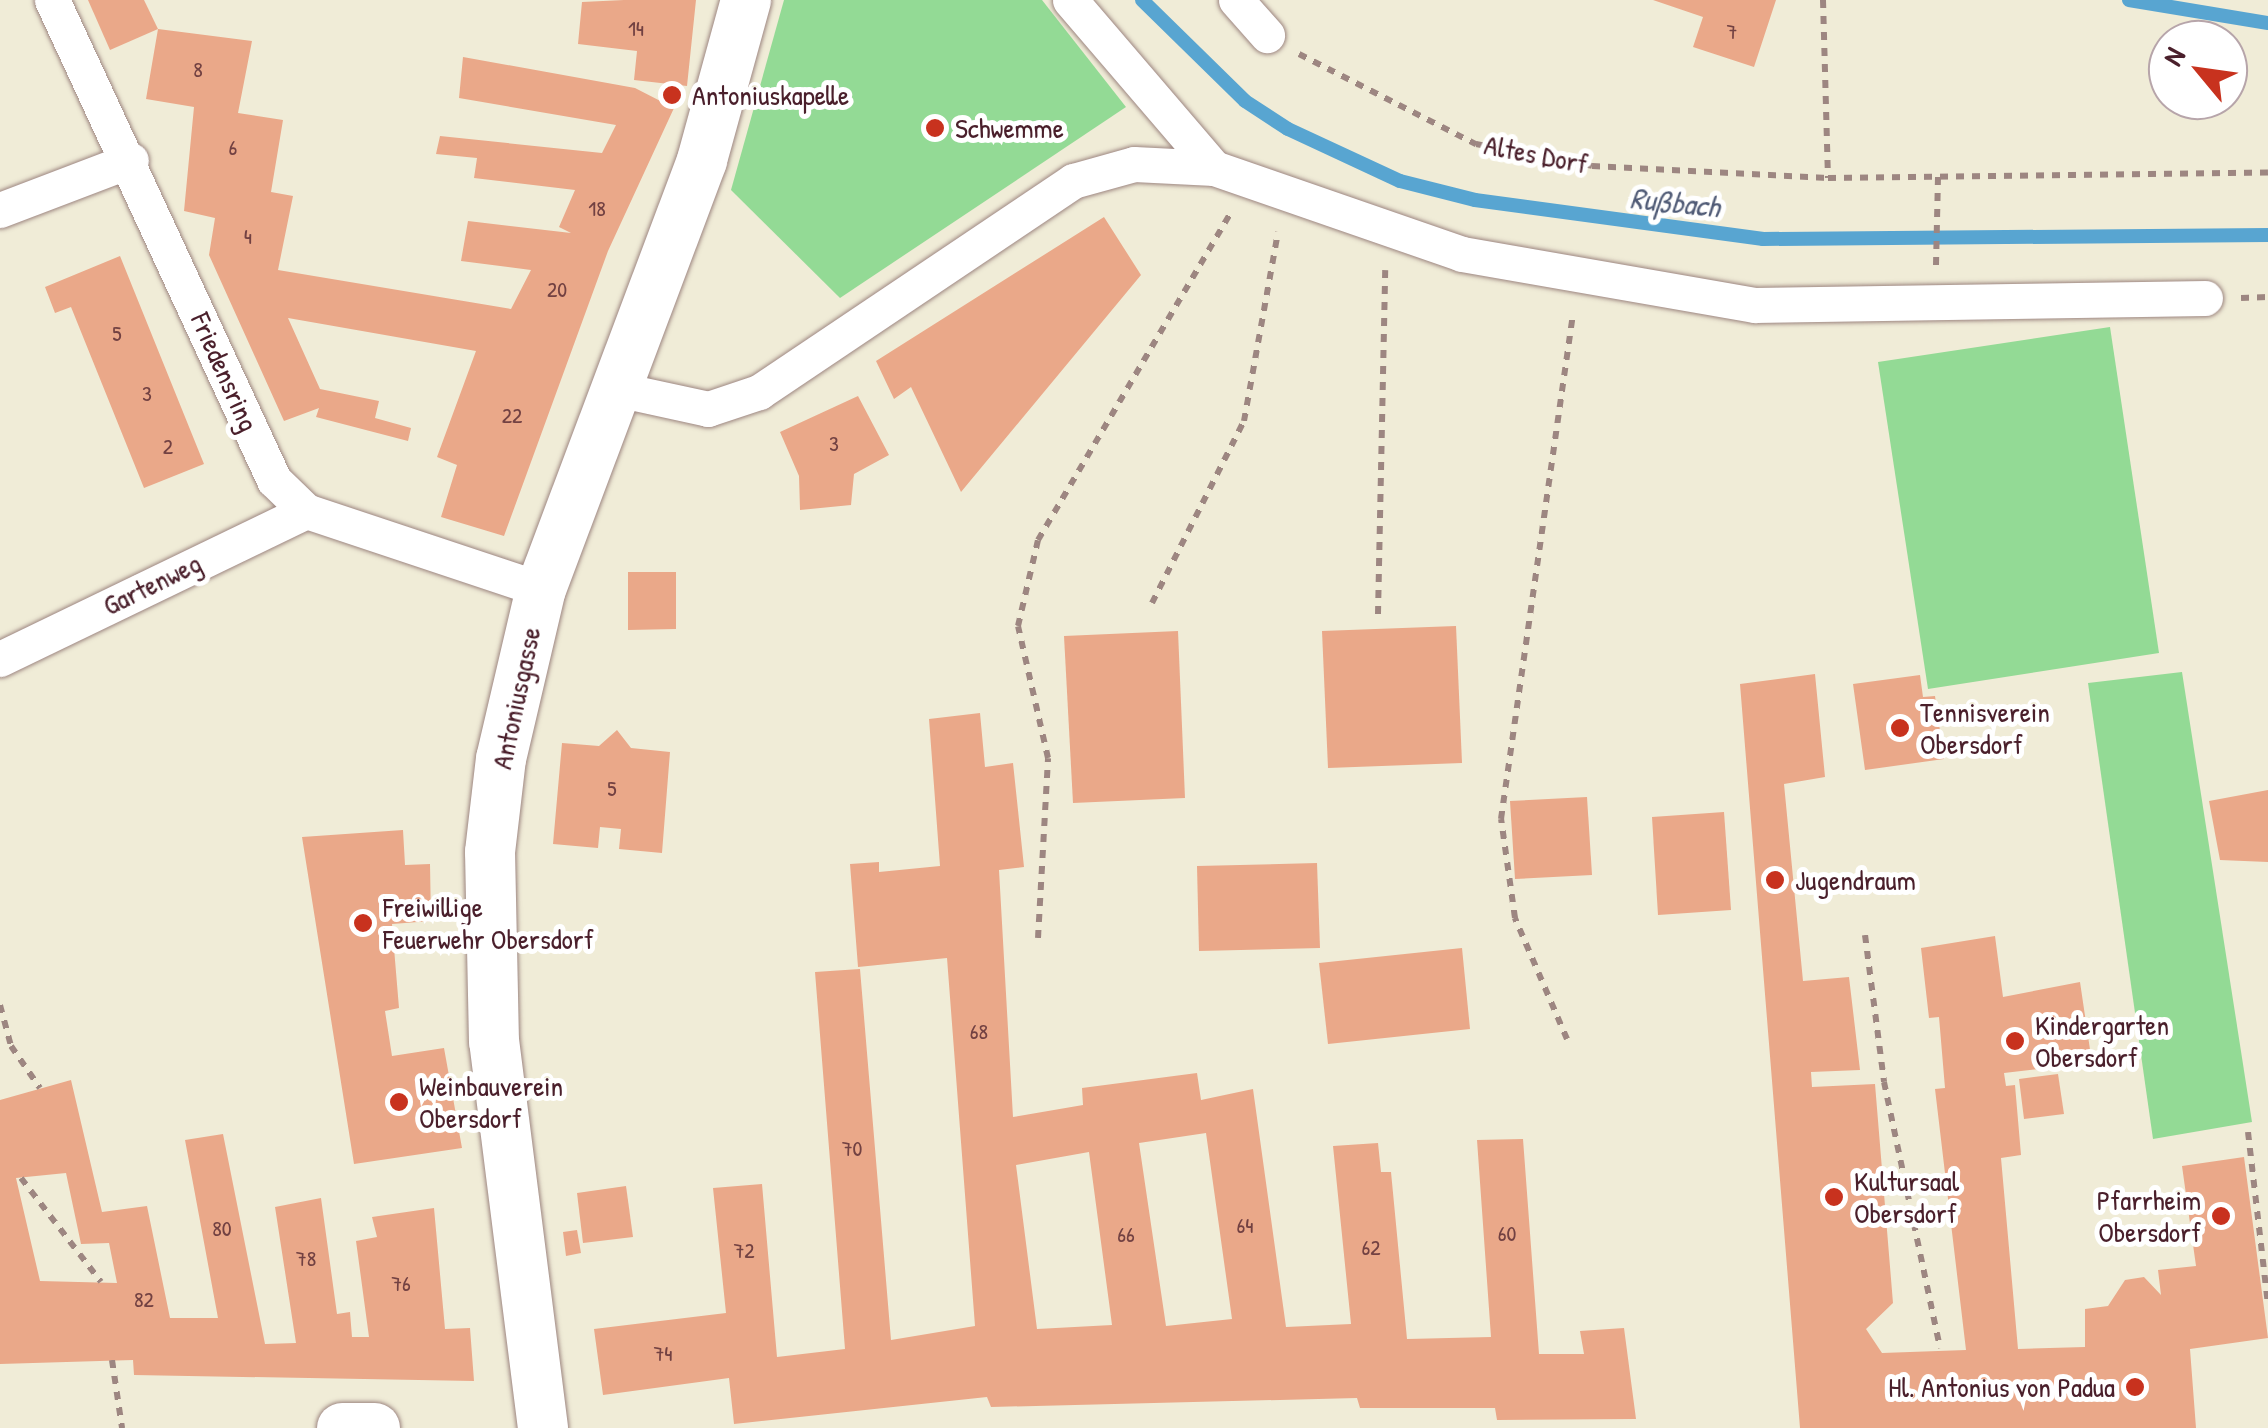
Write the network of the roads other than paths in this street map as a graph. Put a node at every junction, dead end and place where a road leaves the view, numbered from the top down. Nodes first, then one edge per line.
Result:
1 (52, 0) edge
2 (746, 0) edge
3 (1070, 0) edge
4 (1236, 0) edge
5 (1267, 34) road end
6 (130, 160) junction
7 (1229, 173) junction
8 (0, 210) edge
9 (2205, 298) dead end
10 (621, 390) junction
11 (306, 511) junction
12 (541, 589) junction
13 (0, 659) edge
14 (342, 1428) edge
15 (374, 1428) edge
16 (544, 1428) edge

1 - 6 street, Friedensring
2 - 10 street, Antoniusgasse
3 - 7 street
4 - 5 street
6 - 8 street
6 - 11 street, Friedensring
7 - 9 street
7 - 10 street
10 - 12 street, Antoniusgasse
11 - 12 street, Friedensring
11 - 13 street, Gartenweg
12 - 16 street, Antoniusgasse
14 - 15 street

